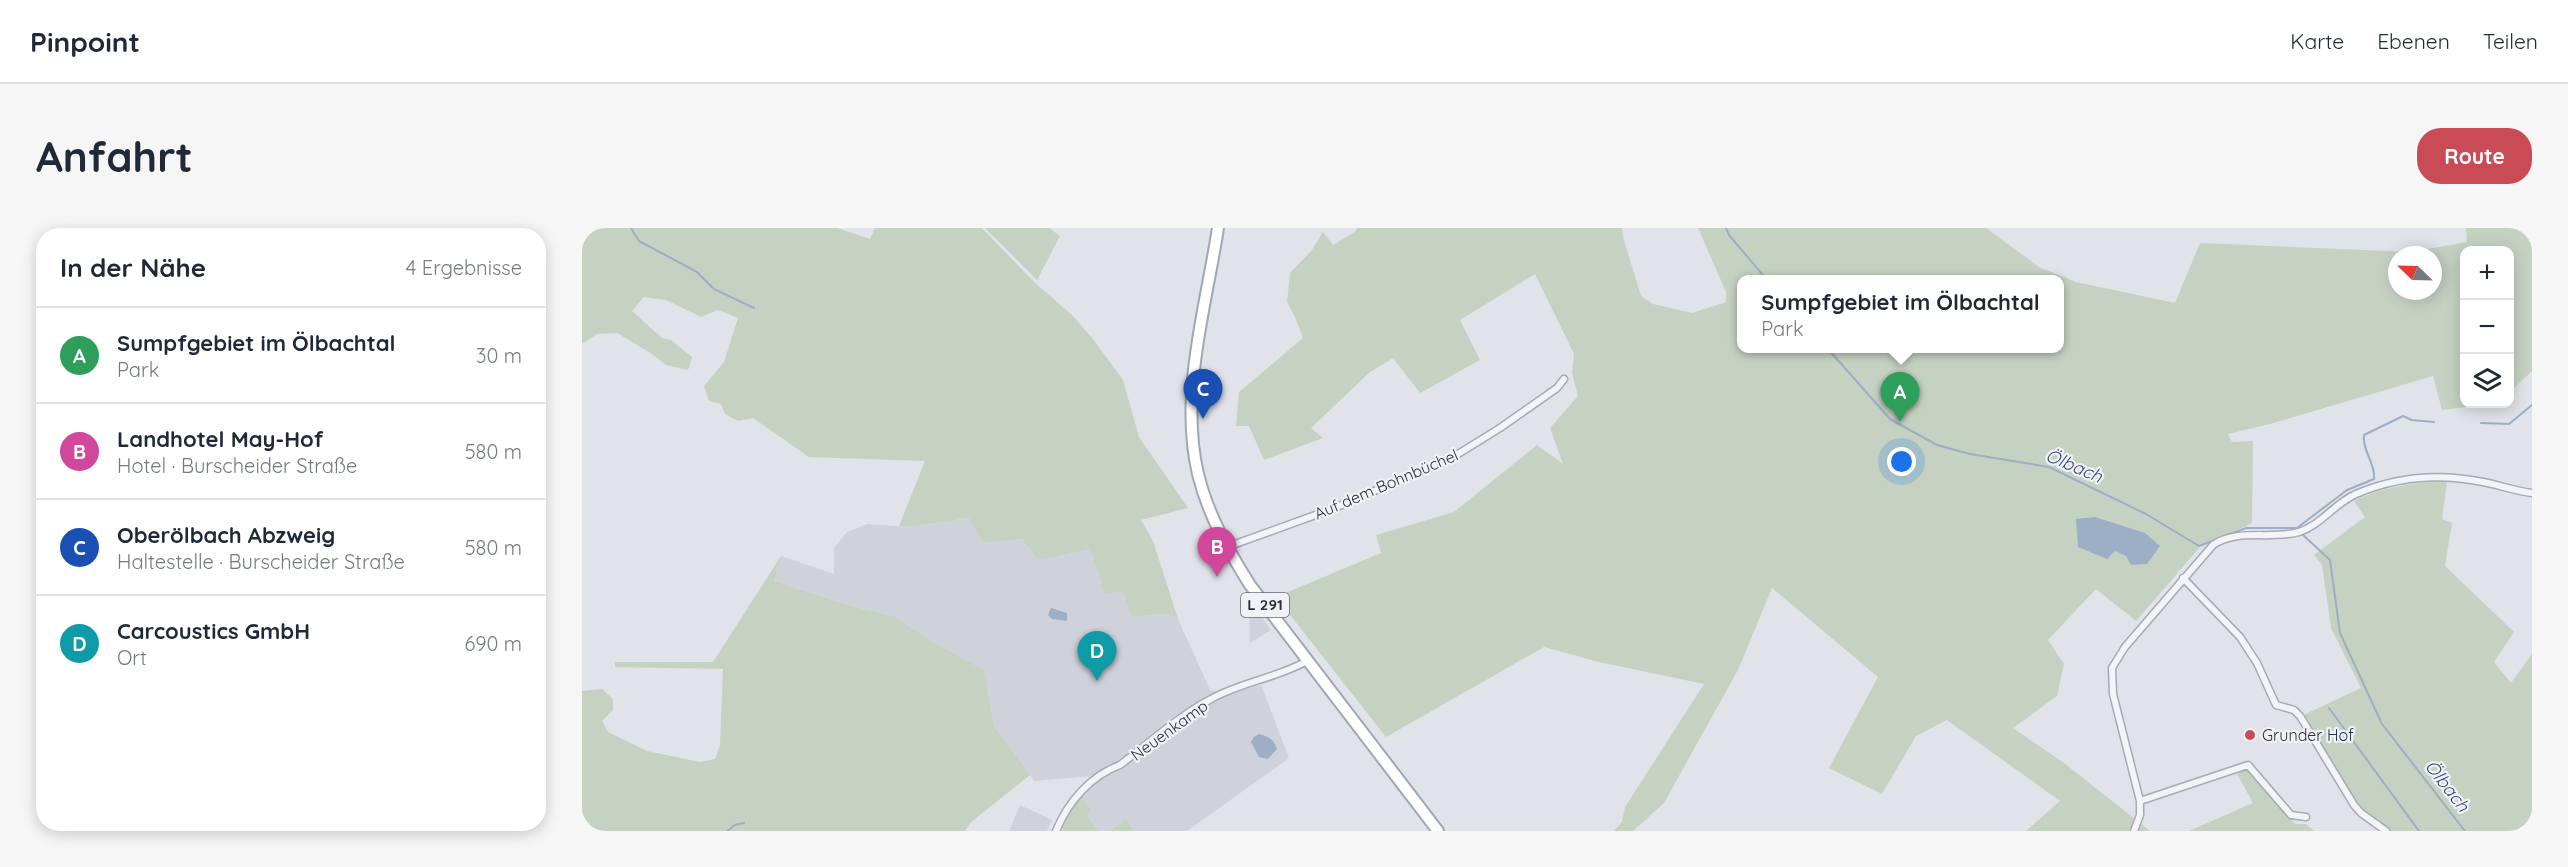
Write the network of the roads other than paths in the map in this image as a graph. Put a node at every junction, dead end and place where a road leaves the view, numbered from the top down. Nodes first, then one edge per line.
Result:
1 (1218, 228) edge
2 (1564, 379) dead end
3 (2532, 493) edge
4 (1226, 548) junction
5 (2183, 578) junction
6 (1306, 661) junction
7 (2140, 801) junction
8 (2306, 817) dead end
9 (1056, 831) edge
10 (1438, 831) edge
11 (2134, 831) edge
12 (2386, 831) edge

1 - 4 main road, L 291
2 - 4 street, Auf dem Bohnbüchel
3 - 5 street
4 - 6 main road, L 291
5 - 7 street
5 - 12 street
6 - 9 street, Neuenkamp
6 - 10 main road, L 291
7 - 8 street
7 - 11 street

